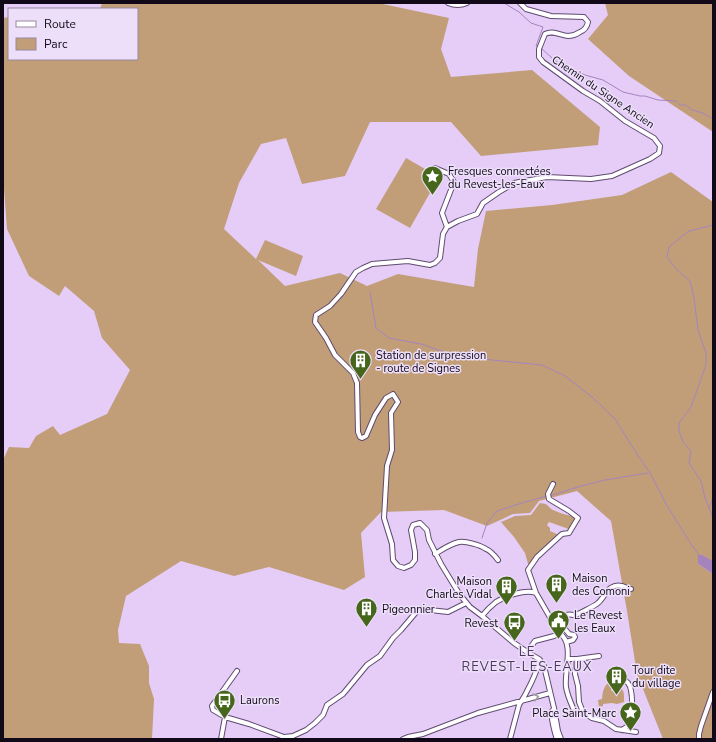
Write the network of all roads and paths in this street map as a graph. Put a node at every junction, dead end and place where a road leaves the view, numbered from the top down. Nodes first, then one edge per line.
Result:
1 (448, 3) edge
2 (467, 3) edge
3 (520, 3) edge
4 (436, 168) dead end
5 (447, 227) junction
6 (553, 484) dead end
7 (436, 554) junction
8 (498, 560) dead end
9 (631, 589) dead end
10 (536, 593) junction
11 (466, 603) junction
12 (482, 616) junction
13 (559, 632) junction
14 (566, 642) junction
15 (527, 652) junction
16 (599, 656) dead end
17 (568, 659) junction
18 (575, 659) junction
19 (540, 660) junction
20 (237, 671) dead end
21 (618, 675) dead end
22 (713, 692) edge
23 (550, 693) junction
24 (522, 700) junction
25 (554, 708) junction
26 (573, 708) dead end
27 (225, 717) junction
28 (621, 730) junction
29 (636, 732) dead end
30 (221, 739) edge
31 (403, 739) edge
32 (510, 739) edge
33 (557, 739) edge
34 (561, 739) edge
35 (699, 739) edge

1 - 2 street
3 - 5 street, Chemin du Signe Ancien
4 - 5 street
5 - 7 street
6 - 10 street
7 - 8 street
7 - 11 street
9 - 13 street
10 - 12 street
10 - 13 street
11 - 12 street
11 - 27 street
12 - 15 street
13 - 14 street
13 - 14 street
13 - 15 street
14 - 17 street
15 - 19 street
16 - 18 street
17 - 18 street
17 - 26 street
18 - 28 street
19 - 23 street
19 - 24 street
20 - 27 street
21 - 28 street
22 - 35 street
24 -> 23 street
23 - 25 street
24 - 31 street
24 - 32 street
25 - 33 street
25 - 34 street
27 - 30 street
28 - 29 street

